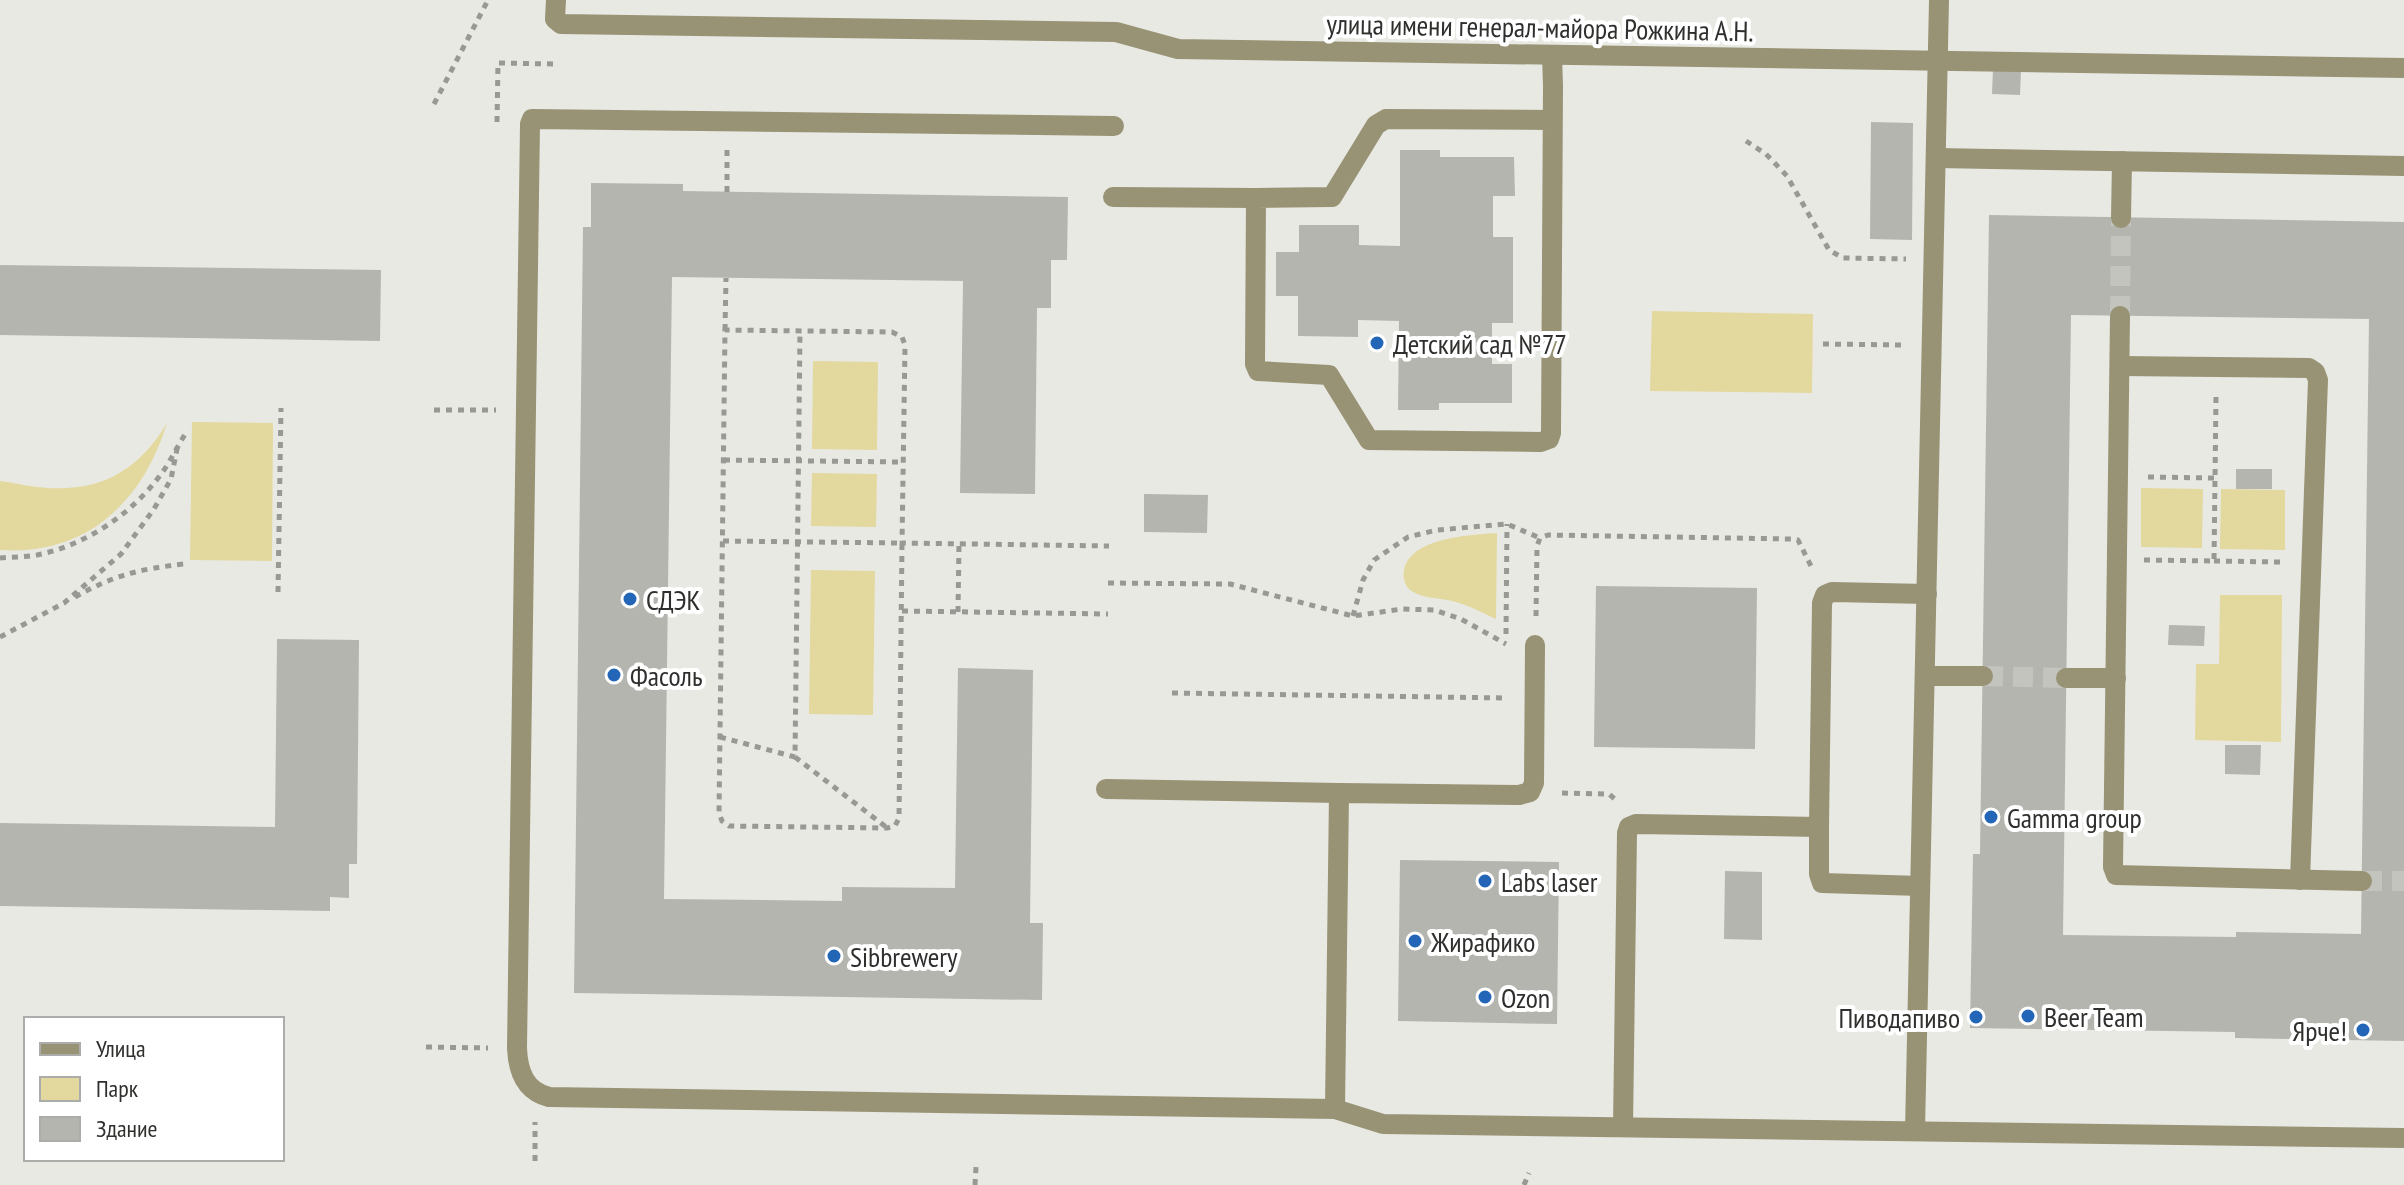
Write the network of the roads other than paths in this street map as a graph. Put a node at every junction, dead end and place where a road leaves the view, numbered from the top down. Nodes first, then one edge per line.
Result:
1 (556, 0) edge
2 (1939, 0) edge
3 (1552, 55) junction
4 (1938, 61) junction
5 (2404, 68) edge
6 (1552, 120) junction
7 (1114, 126) dead end
8 (1936, 158) junction
9 (2122, 161) junction
10 (2404, 166) edge
11 (1113, 197) dead end
12 (1256, 198) junction
13 (2121, 218) tunnel mouth
14 (2120, 316) tunnel mouth
15 (2120, 366) junction
16 (1927, 594) junction
17 (1535, 645) road end
18 (1925, 676) junction
19 (1983, 676) tunnel mouth
20 (2066, 678) tunnel mouth
21 (2116, 678) junction
22 (1106, 789) dead end
23 (1339, 793) junction
24 (1819, 827) junction
25 (2300, 880) junction
26 (2362, 881) tunnel mouth
27 (1920, 886) junction
28 (1335, 1109) junction
29 (1623, 1127) junction
30 (1915, 1131) junction
31 (2404, 1138) edge

1 - 3 street, улица имени генерал-майора Рожкина А.Н.
2 - 4 street
3 - 4 street, улица имени генерал-майора Рожкина А.Н.
3 - 6 street
4 - 5 street, улица имени генерал-майора Рожкина А.Н.
4 - 8 street
6 - 12 street
6 - 12 street
7 - 28 street
8 - 9 street
8 - 16 street
9 - 10 street
9 - 13 street
11 - 12 street
14 - 15 street
15 - 21 street
15 - 25 street
16 - 18 street
16 - 24 street
17 - 23 street
18 - 19 street
18 - 27 street
20 - 21 street
21 - 25 street
22 - 23 street
23 - 28 street
24 - 27 street
24 - 29 street
25 - 26 street
27 - 30 street
28 - 29 street
29 - 30 street
30 - 31 street

